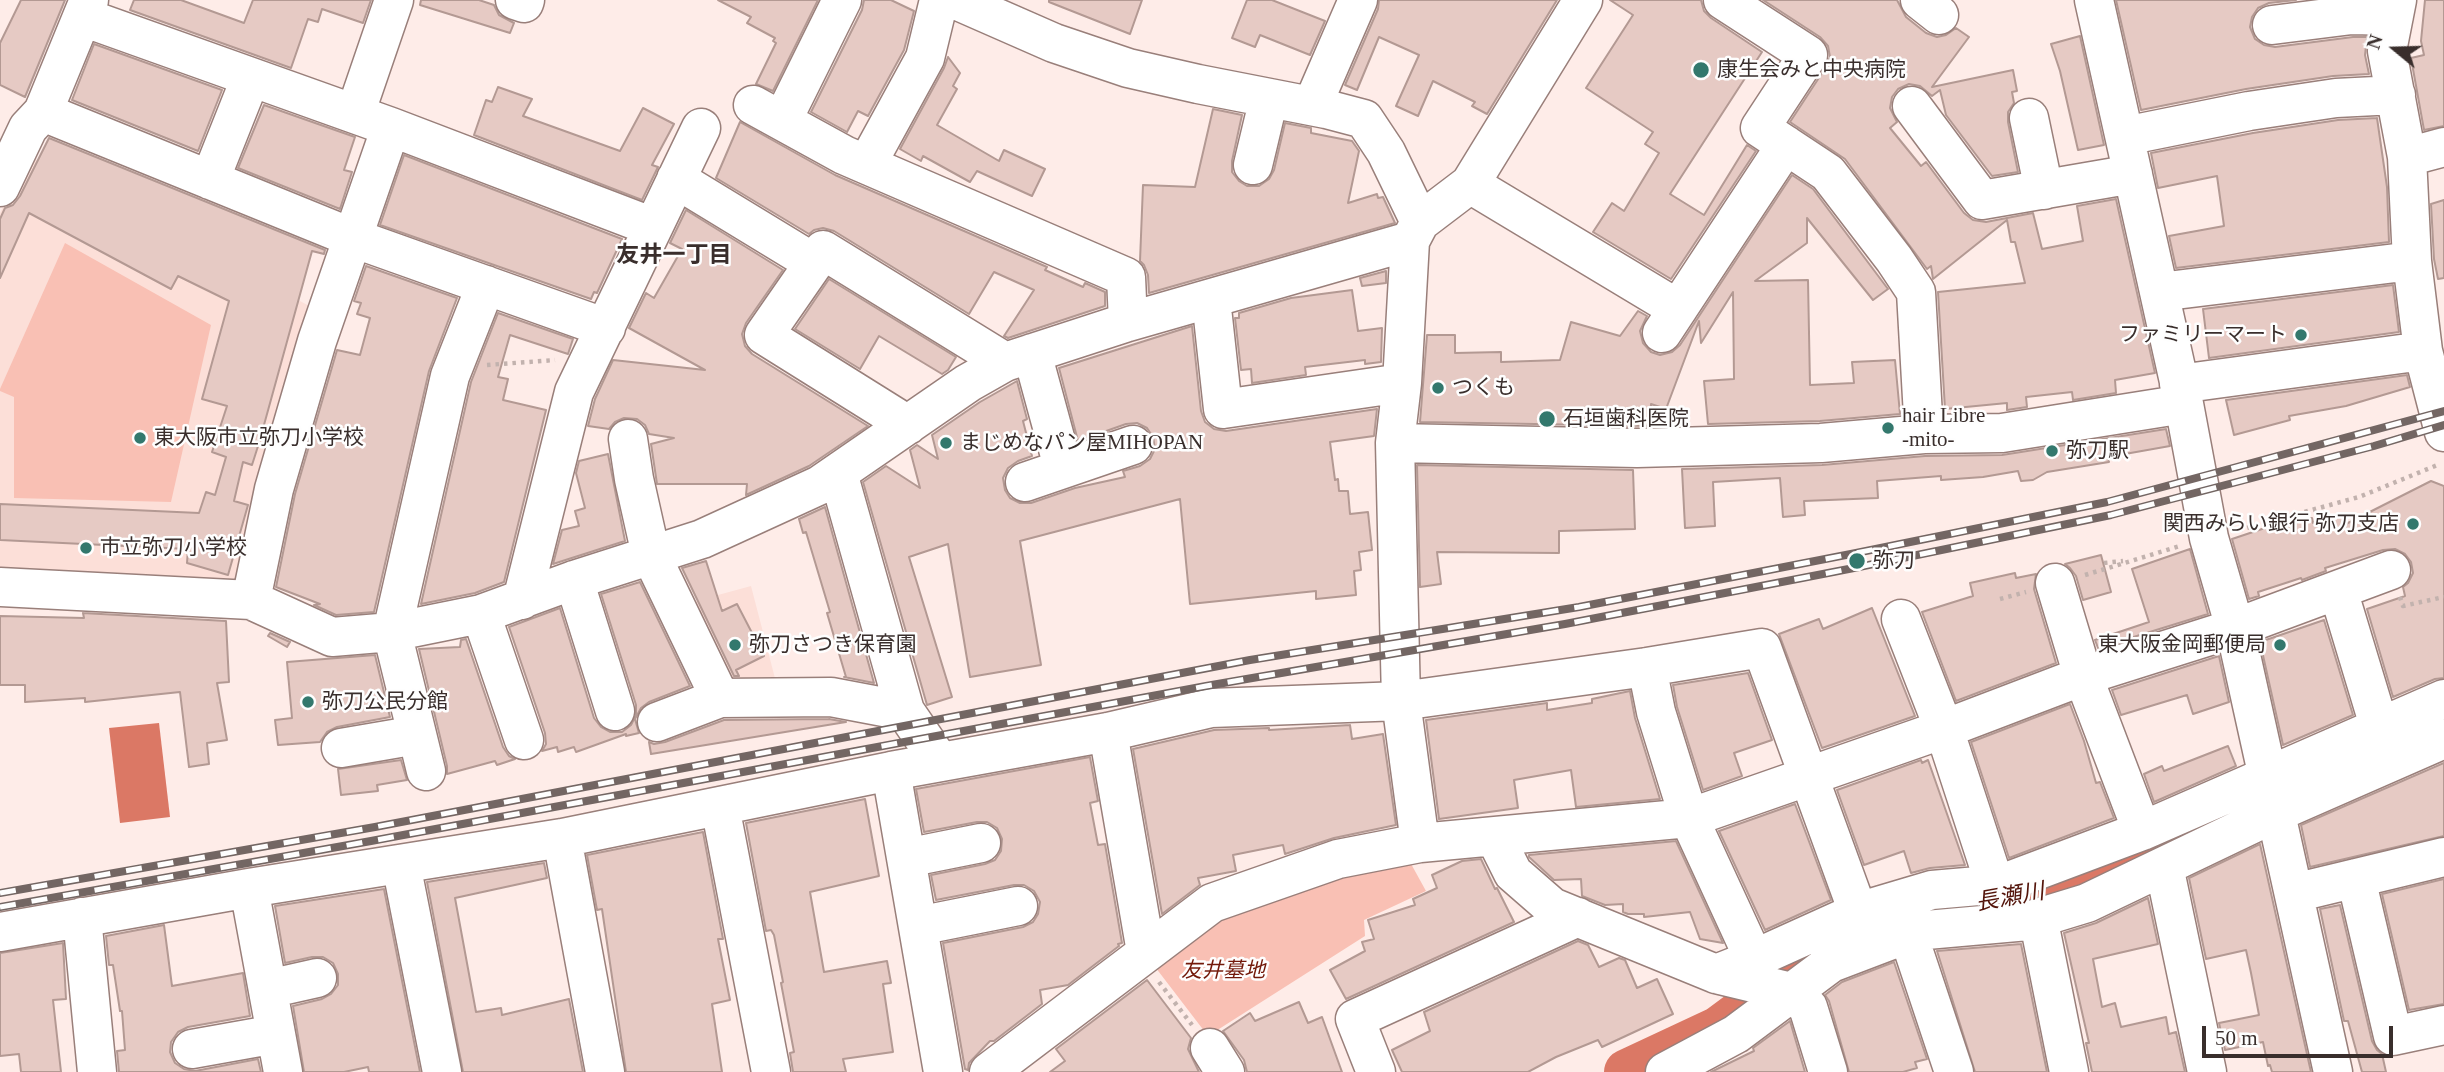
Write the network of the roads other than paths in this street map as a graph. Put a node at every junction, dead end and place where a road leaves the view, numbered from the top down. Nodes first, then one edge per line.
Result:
1 (394, 0) edge
2 (515, 0) edge
3 (525, 0) edge
4 (842, 0) edge
5 (939, 0) edge
6 (956, 0) edge
7 (1358, 0) edge
8 (1583, 0) edge
9 (1723, 0) edge
10 (2094, 0) edge
11 (86, 8) edge
12 (2395, 8) edge
13 (1001, 9) edge
14 (2272, 25) dead end
15 (251, 77) junction
16 (2396, 95) junction
17 (1269, 98) junction
18 (1312, 106) junction
19 (1912, 106) dead end
20 (355, 114) junction
21 (24, 118) edge
22 (2029, 118) dead end
23 (391, 127) junction
24 (701, 128) dead end
25 (2125, 136) junction
26 (1786, 145) junction
27 (2444, 147) edge
28 (2407, 157) junction
29 (867, 164) junction
30 (1253, 165) dead end
31 (2133, 174) junction
32 (676, 179) junction
33 (210, 180) junction
34 (1470, 184) junction
35 (0, 187) edge
36 (2044, 190) junction
37 (653, 226) junction
38 (1415, 232) junction
39 (353, 238) junction
40 (2412, 261) junction
41 (814, 263) junction
42 (486, 285) junction
43 (2158, 292) junction
44 (1211, 299) junction
45 (1128, 323) junction
46 (598, 343) junction
47 (2423, 351) junction
48 (1018, 358) junction
49 (1402, 383) junction
50 (2181, 394) junction
51 (908, 425) junction
52 (2444, 432) edge
53 (1924, 434) junction
54 (628, 439) dead end
55 (1395, 443) junction
56 (1133, 446) dead end
57 (1063, 467) junction
58 (838, 473) junction
59 (1025, 482) dead end
60 (651, 555) junction
61 (2391, 570) dead end
62 (574, 580) junction
63 (2055, 583) road end
64 (0, 587) edge
65 (2338, 590) junction
66 (251, 600) junction
67 (522, 600) junction
68 (481, 614) junction
69 (1901, 619) dead end
70 (2235, 628) junction
71 (392, 632) junction
72 (1647, 667) junction
73 (2082, 676) junction
74 (720, 698) junction
75 (2444, 699) edge
76 (1401, 701) junction
77 (615, 710) dead end
78 (905, 711) junction
79 (657, 722) dead end
80 (1944, 729) junction
81 (2380, 729) junction
82 (1108, 732) junction
83 (417, 735) junction
84 (2444, 739) edge
85 (524, 740) dead end
86 (341, 748) dead end
87 (940, 762) junction
88 (426, 771) dead end
89 (891, 771) junction
90 (1810, 776) junction
91 (2271, 796) junction
92 (720, 806) junction
93 (1689, 818) junction
94 (2142, 831) junction
95 (1494, 837) junction
96 (562, 838) junction
97 (981, 843) dead end
98 (1420, 843) junction
99 (2444, 857) edge
100 (906, 858) junction
101 (401, 864) junction
102 (2164, 866) junction
103 (2356, 878) junction
104 (1995, 885) junction
105 (249, 888) junction
106 (2294, 893) junction
107 (1018, 906) dead end
108 (1858, 912) junction
109 (82, 917) junction
110 (1577, 918) junction
111 (2028, 921) junction
112 (918, 926) junction
113 (0, 932) edge
114 (1908, 934) junction
115 (1143, 954) junction
116 (1754, 959) junction
117 (1716, 974) junction
118 (317, 978) dead end
119 (268, 989) junction
120 (1791, 992) junction
121 (2444, 1025) edge
122 (276, 1034) junction
123 (192, 1049) dead end
124 (1670, 1071) edge
125 (97, 1072) edge
126 (283, 1072) edge
127 (442, 1072) edge
128 (605, 1072) edge
129 (771, 1072) edge
130 (943, 1072) edge
131 (989, 1072) edge
132 (1376, 1072) edge
133 (1828, 1072) edge
134 (1954, 1072) edge
135 (2069, 1072) edge
136 (2207, 1072) edge
137 (2333, 1072) edge

1 - 20 street
2 - 3 street
4 - 29 street
5 - 29 street
6 - 13 street
7 - 18 street
8 - 34 street
9 - 26 street
10 - 25 street
11 - 15 street
11 - 21 street
12 - 14 street
12 - 16 street
13 - 17 street
15 - 20 street
15 - 33 street
16 - 25 street
16 - 28 street
17 - 18 street
17 - 30 street
18 - 38 street
19 - 36 street
20 - 23 street
21 - 33 street
21 - 35 street
22 - 36 street
23 - 37 street
23 - 39 street
24 - 32 street
25 - 31 street
26 - 34 street
26 - 53 street
27 - 28 street
28 - 40 street
29 - 45 street
31 - 36 street
31 - 43 street
32 - 37 street
32 - 41 street
33 - 39 street
34 - 38 street
37 - 46 street
38 - 44 street
38 - 49 street
39 - 42 street
39 - 66 street
40 - 43 street
40 - 47 street
41 - 48 street
41 - 51 street
42 - 46 street
42 - 71 street
43 - 50 street
44 - 45 street
44 - 49 street
45 - 48 street
46 - 67 street
47 - 50 street
47 - 52 street
48 - 51 street
48 - 57 street
49 - 55 street
50 - 53 street
50 - 70 street
51 - 58 street
53 - 55 street
54 - 60 street
55 - 76 street
56 - 57 street
57 - 59 street
58 - 60 street
58 - 78 street
60 - 62 street
60 - 74 street
61 - 65 street
62 - 67 street
62 - 77 street
63 - 73 street
64 - 66 street
65 - 70 street
65 - 81 street
66 - 71 street
67 - 68 street
68 - 71 street
68 - 85 street
69 - 80 street
70 - 73 street
70 - 91 street
71 - 83 street
72 - 76 street
72 - 90 street
72 - 93 street
73 - 80 street
73 - 94 street
74 - 78 street
74 - 79 street
75 - 81 street
76 - 82 street
76 - 98 street
78 - 87 street
80 - 90 street
80 - 104 street
81 - 91 street
82 - 87 street
82 - 115 street
83 - 86 street
83 - 88 street
84 - 91 street
87 - 89 street
89 - 92 street
89 - 100 street
90 - 93 street
90 - 108 street
91 - 94 street
91 - 102 street
91 - 106 street
92 - 96 street
92 - 129 street
93 - 95 street
93 - 116 street
94 - 104 street
95 - 98 street
95 - 110 street
96 - 101 street
96 - 128 street
97 - 100 street
98 - 115 street
99 - 103 street
100 - 112 street
101 - 105 street
101 - 127 street
102 - 111 street
102 - 136 street
103 - 106 street
103 - 121 street
104 - 108 street
105 - 109 street
105 - 119 street
106 - 137 street
107 - 112 street
108 - 116 street
109 - 113 street
109 - 125 street
110 - 117 street
110 - 132 street
111 - 114 street
111 - 135 street
112 - 130 street
114 - 120 street
114 - 134 street
115 - 131 street
116 - 117 street
117 - 120 street
118 - 119 street
119 - 122 street
120 - 124 street
120 - 133 street
122 - 123 street
122 - 126 street

